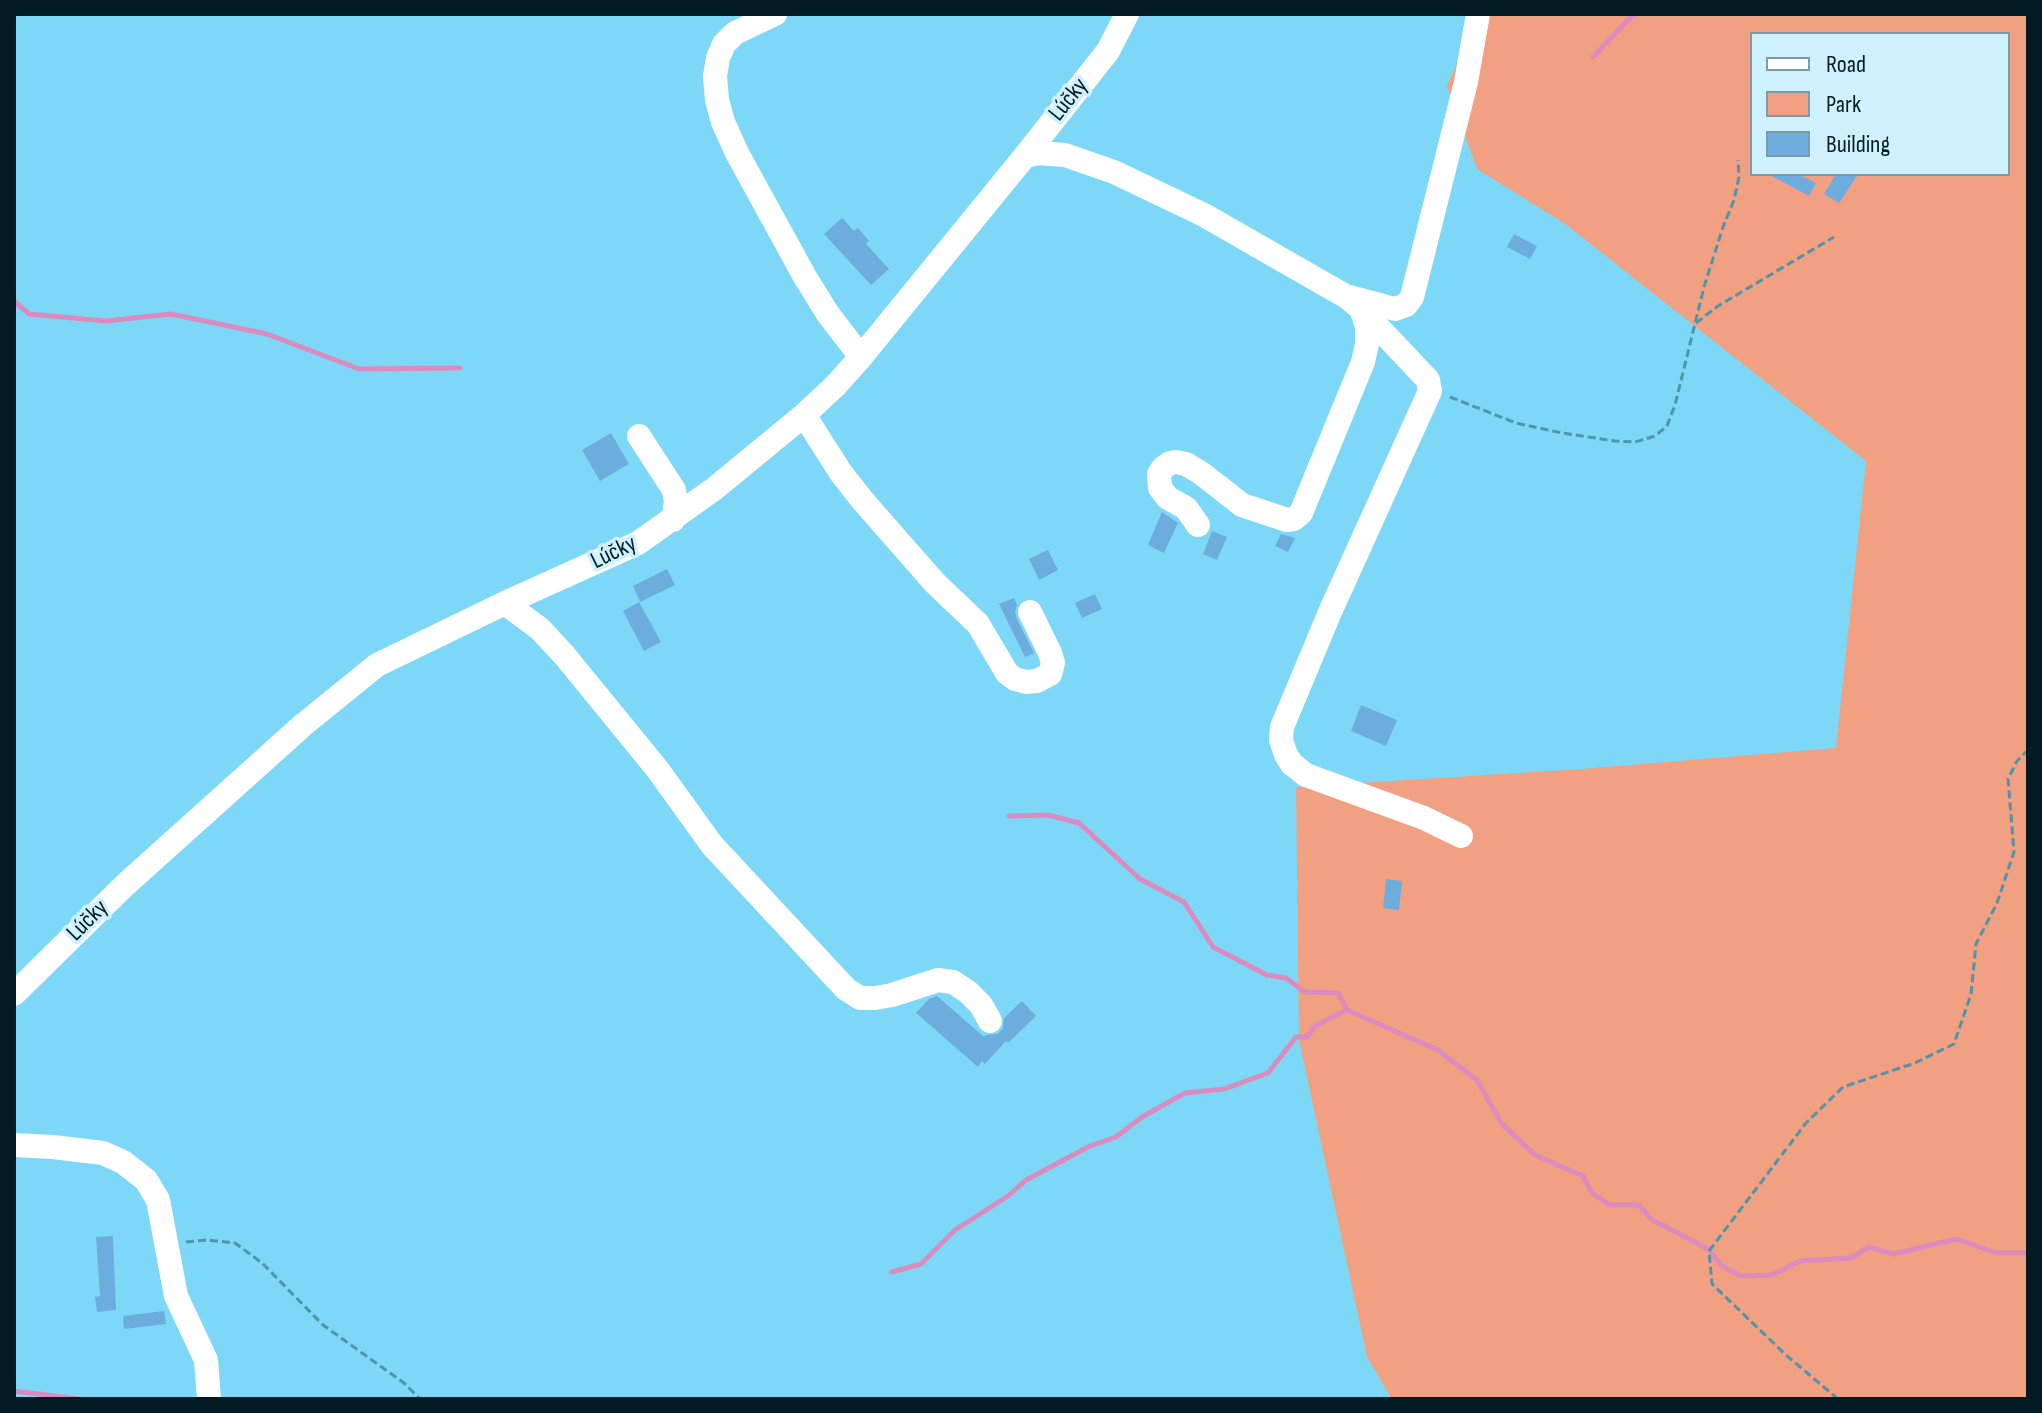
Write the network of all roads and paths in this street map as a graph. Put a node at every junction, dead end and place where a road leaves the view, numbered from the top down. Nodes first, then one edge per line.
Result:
1 (775, 14) edge
2 (1127, 14) edge
3 (1478, 14) edge
4 (1025, 156) junction
5 (1738, 160) dead end
6 (1834, 237) dead end
7 (1354, 303) junction
8 (1696, 323) junction
9 (861, 357) junction
10 (1428, 380) junction
11 (804, 415) junction
12 (639, 436) dead end
13 (673, 520) junction
14 (1198, 525) dead end
15 (505, 603) junction
16 (1030, 612) dead end
17 (2028, 750) edge
18 (1461, 836) dead end
19 (14, 994) edge
20 (990, 1021) dead end
21 (14, 1145) edge
22 (166, 1244) junction
23 (209, 1399) edge
24 (420, 1399) edge
25 (1838, 1399) edge

1 - 9 street
2 - 4 street, Lúčky
3 - 7 street
4 - 7 street
4 - 9 street, Lúčky
5 - 8 path
6 - 8 path
7 - 10 street
7 - 14 street
8 - 10 path
9 - 11 street, Lúčky
10 - 18 street
11 - 13 street, Lúčky
11 - 16 street
12 - 13 street
13 - 15 street, Lúčky
15 - 19 street, Lúčky
15 - 20 street
17 - 25 path
21 - 22 street
22 - 23 street
22 - 24 path

